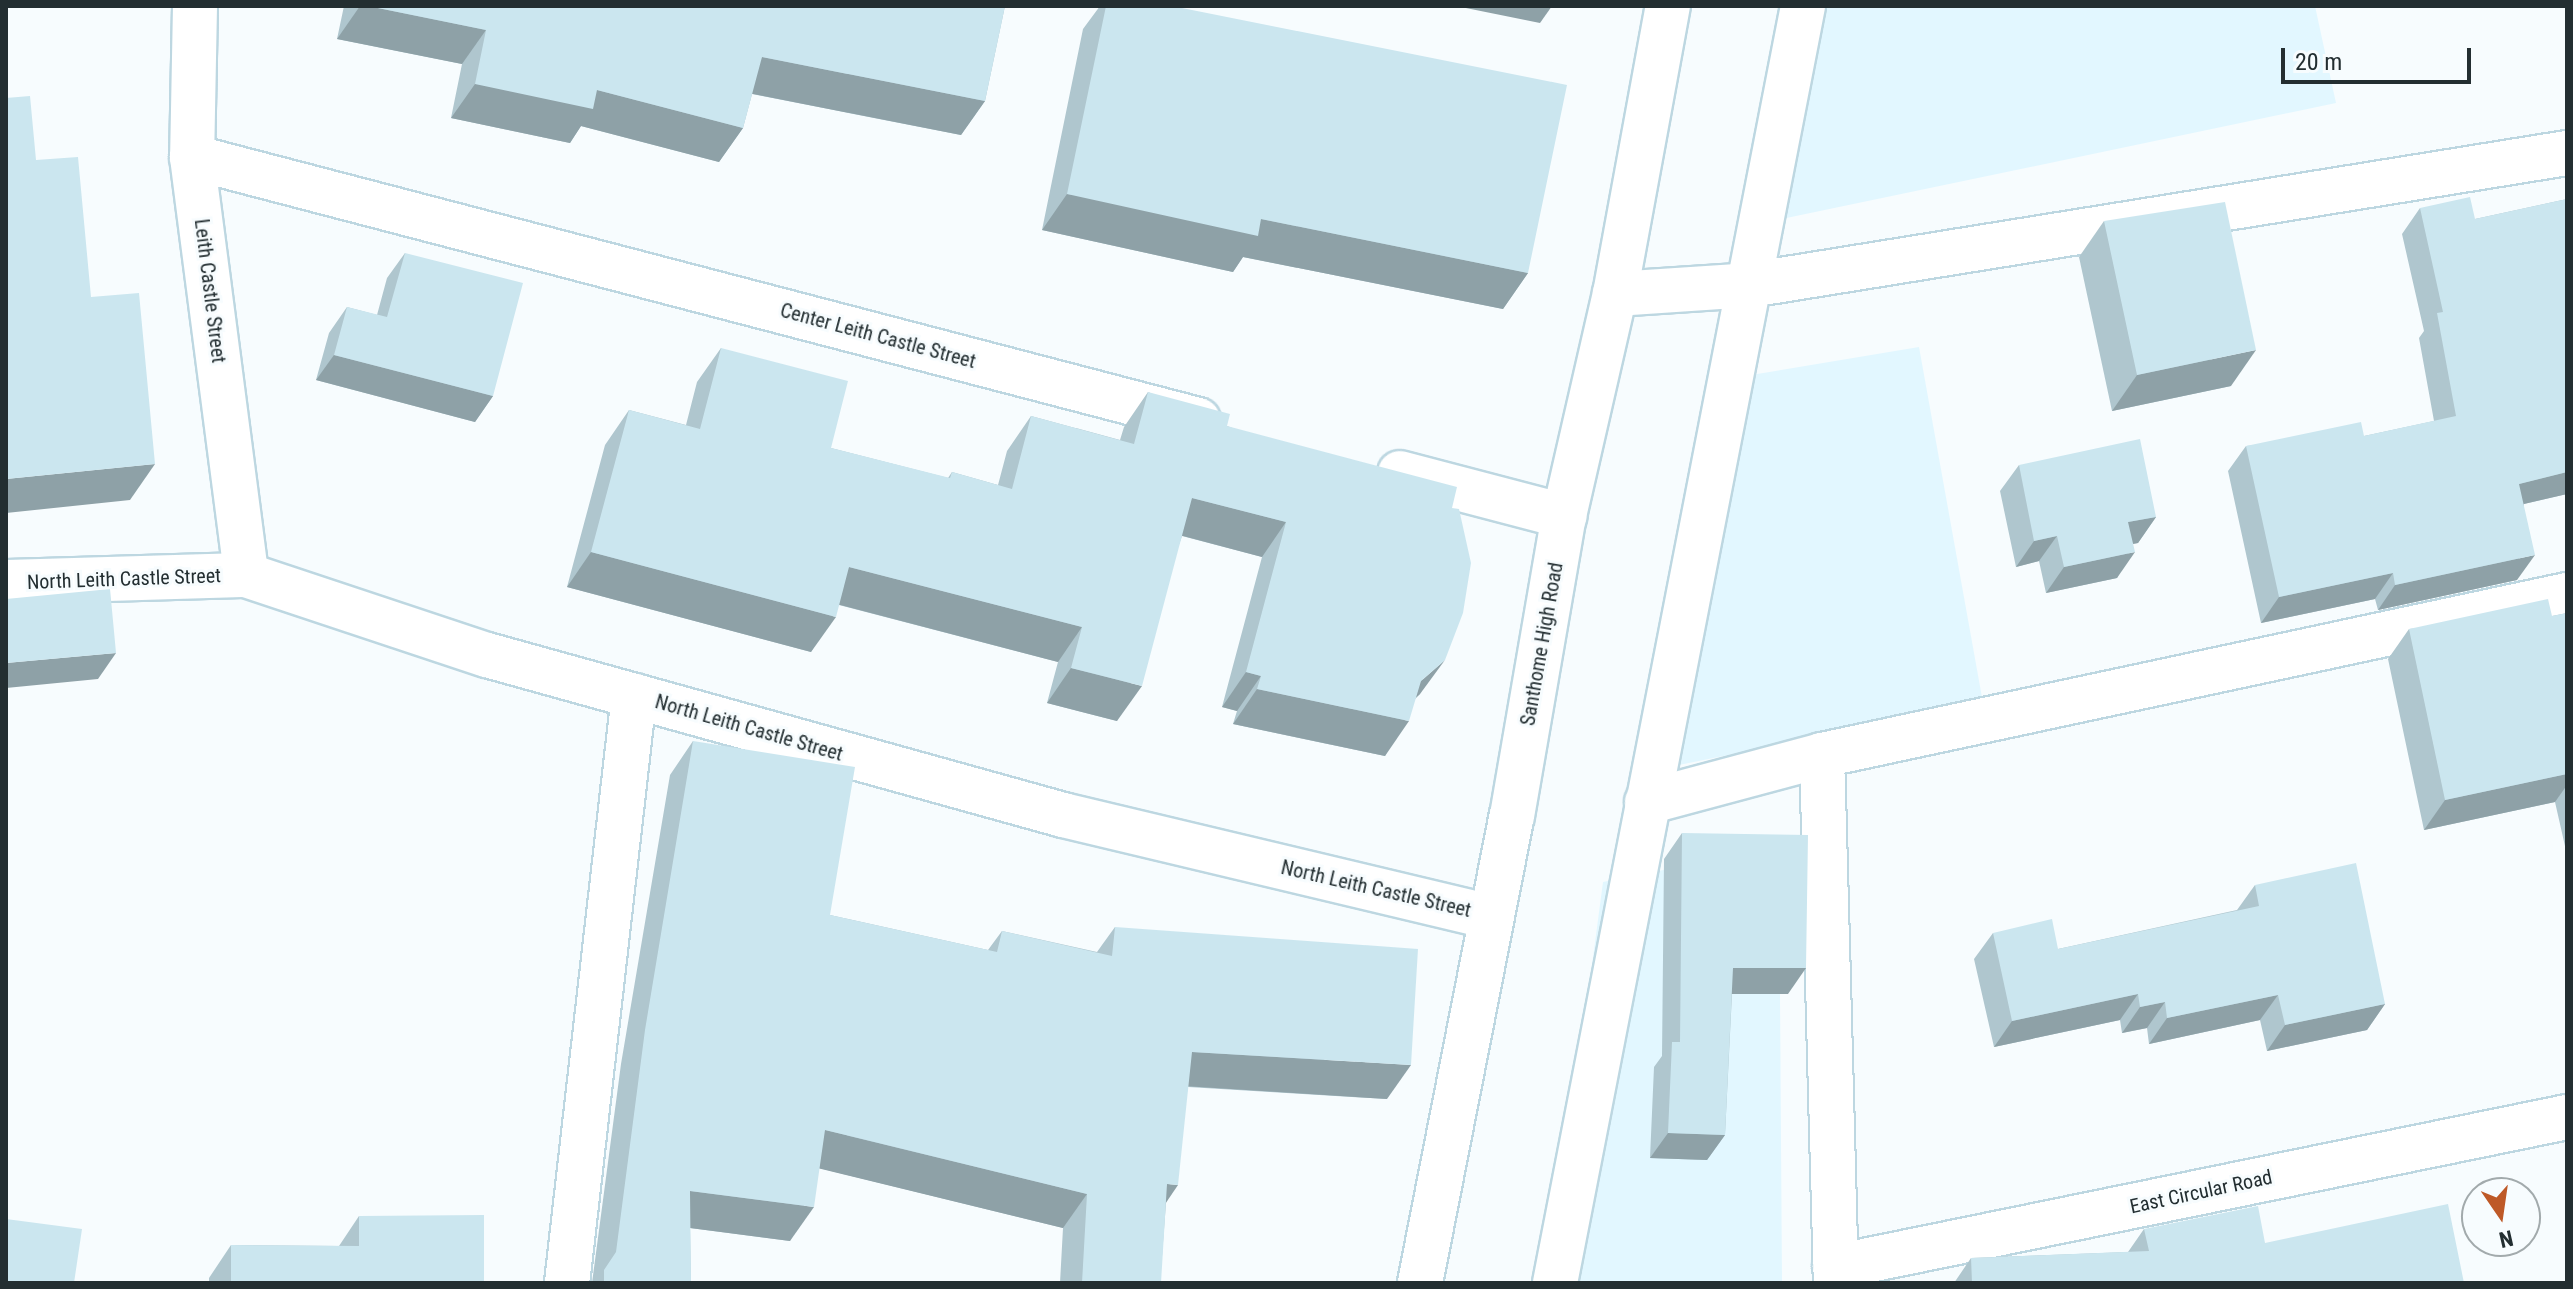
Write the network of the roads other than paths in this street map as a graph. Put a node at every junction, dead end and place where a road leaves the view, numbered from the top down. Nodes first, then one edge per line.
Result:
1 (195, 6) edge
2 (1668, 6) edge
3 (1803, 6) edge
4 (2567, 153) edge
5 (192, 157) junction
6 (1750, 285) junction
7 (1615, 294) junction
8 (1240, 431) edge
9 (1364, 464) edge
10 (1564, 516) junction
11 (246, 575) junction
12 (6, 582) edge
13 (2567, 595) edge
14 (634, 696) junction
15 (1822, 755) junction
16 (1647, 802) junction
17 (1491, 917) junction
18 (2567, 1117) edge
19 (1836, 1275) edge
20 (567, 1283) edge
21 (1420, 1283) edge
22 (1555, 1283) edge

1 - 5 street, Leith Castle Street
2 - 7 street, Santhome High Road
3 - 6 street
4 - 6 street
5 - 8 street, Center Leith Castle Street
5 - 11 street, Leith Castle Street
6 - 7 street
6 - 16 street
7 - 10 street, Santhome High Road
9 - 10 street
10 - 17 street, Santhome High Road
11 - 12 street, North Leith Castle Street
11 - 14 street, North Leith Castle Street
13 - 15 street
14 - 17 street, North Leith Castle Street
14 - 20 street
15 - 16 street
15 - 19 street
16 - 22 street
17 - 21 street, Santhome High Road
18 - 19 street, East Circular Road

